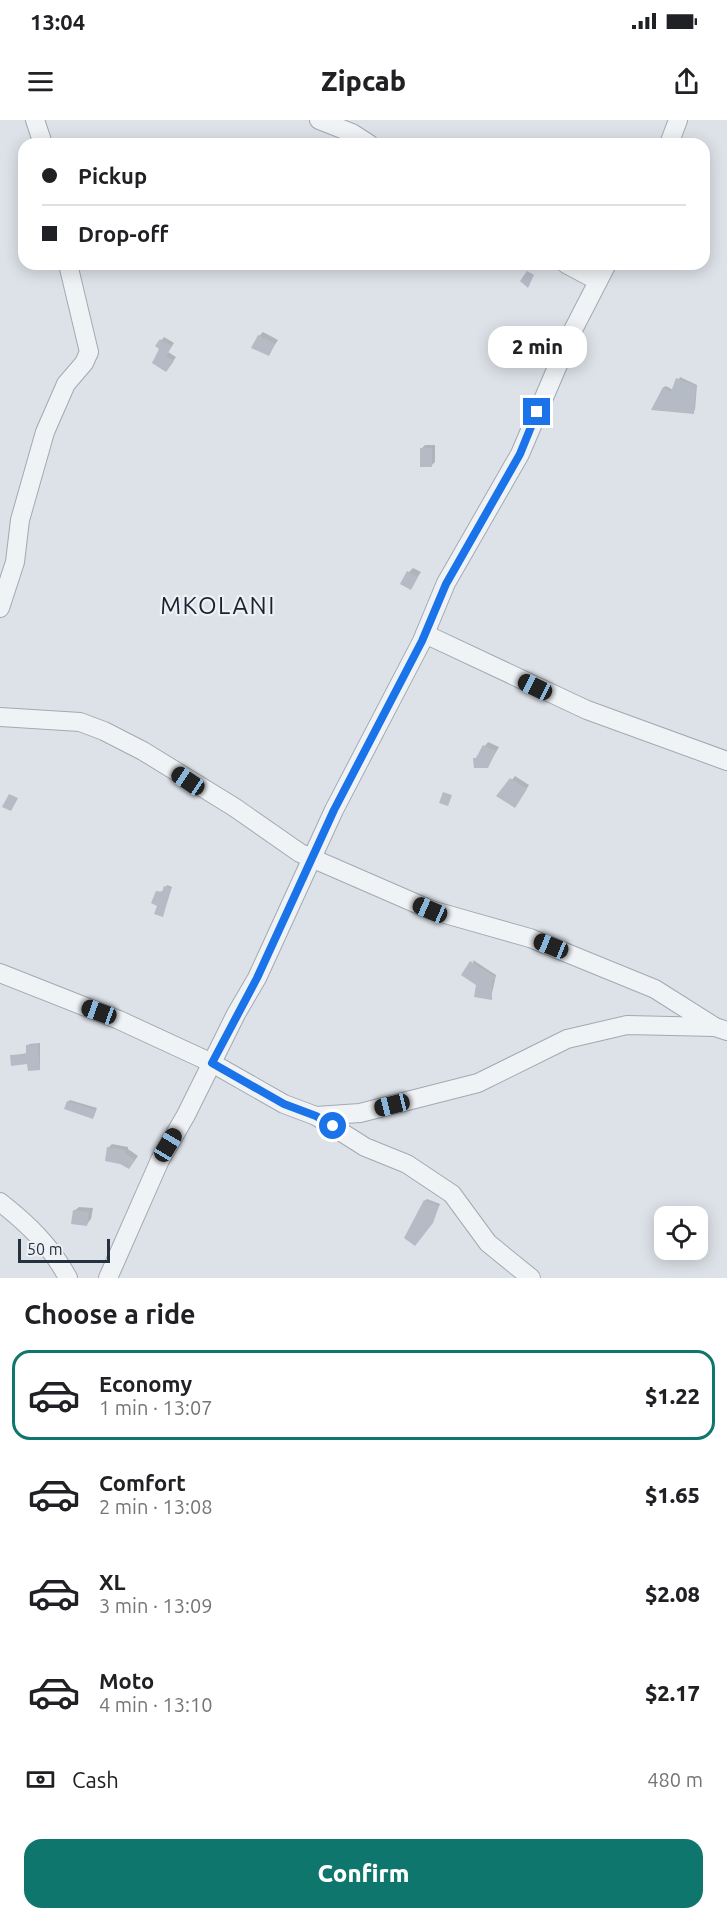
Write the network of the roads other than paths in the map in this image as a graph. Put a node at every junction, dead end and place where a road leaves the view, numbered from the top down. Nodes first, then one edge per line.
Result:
1 (35, 120) edge
2 (319, 120) edge
3 (678, 120) edge
4 (41, 138) edge
5 (360, 138) edge
6 (671, 138) edge
7 (69, 270) edge
8 (577, 270) edge
9 (604, 270) edge
10 (598, 281) junction
11 (0, 608) edge
12 (425, 634) junction
13 (0, 717) edge
14 (727, 761) edge
15 (313, 859) junction
16 (0, 974) edge
17 (721, 1029) edge
18 (212, 1063) junction
19 (316, 1116) junction
20 (0, 1202) edge
21 (68, 1278) edge
22 (108, 1278) edge
23 (531, 1278) edge

1 - 4 street
2 - 5 street
3 - 6 street
7 - 11 street
8 - 10 street
9 - 10 street
10 - 12 street
12 - 14 street
12 - 15 street
13 - 15 street
15 - 17 street
15 - 18 street
16 - 18 street
17 - 19 street
18 - 19 street
18 - 22 street
19 - 23 street
20 - 21 street

